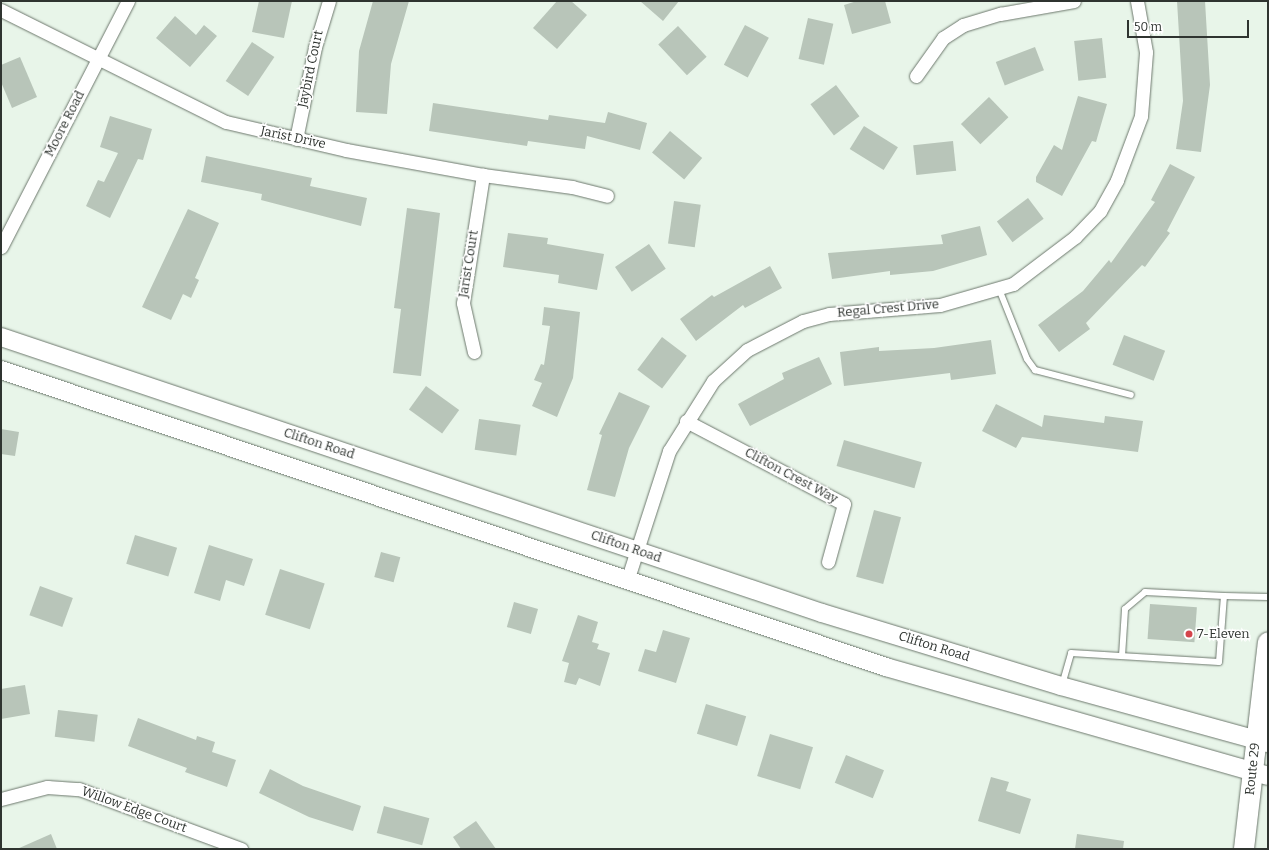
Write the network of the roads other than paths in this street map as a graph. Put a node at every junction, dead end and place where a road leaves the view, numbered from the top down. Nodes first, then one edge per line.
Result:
1 (128, 1) edge
2 (329, 1) edge
3 (1074, 1) edge
4 (1137, 1) edge
5 (1, 10) edge
6 (98, 59) junction
7 (916, 76) dead end
8 (296, 139) junction
9 (483, 175) junction
10 (607, 196) dead end
11 (1, 247) edge
12 (999, 289) junction
13 (1, 337) edge
14 (474, 352) dead end
15 (1, 370) edge
16 (1131, 395) dead end
17 (686, 421) junction
18 (636, 551) junction
19 (828, 562) dead end
20 (627, 580) junction
21 (1224, 596) junction
22 (1268, 598) edge
23 (1268, 642) edge
24 (1122, 656) junction
25 (1061, 686) junction
26 (1262, 741) edge
27 (1261, 774) edge
28 (1, 799) edge
29 (241, 849) edge
30 (1244, 849) edge

1 - 6 street, Moore Road
2 - 8 street, Jaybird Court
3 - 7 street
4 - 12 street, Regal Crest Drive
5 - 6 street, Jarist Drive
6 - 8 street, Jarist Drive
6 - 11 street, Moore Road
8 - 9 street, Jarist Drive
9 - 10 street, Jarist Drive
9 - 14 street, Jarist Court
12 - 16 lane
12 - 17 street, Regal Crest Drive
13 - 18 main road, Clifton Road
15 - 20 main road
17 - 18 street, Regal Crest Drive
17 - 19 street, Clifton Crest Way
18 - 20 street, Regal Crest Drive
18 - 25 main road, Clifton Road
20 - 27 main road
21 - 22 lane
21 - 24 lane
21 - 24 lane
23 - 26 main road, Route 29
24 - 25 lane
25 - 26 main road, Clifton Road
26 - 27 main road, Route 29
27 - 30 main road, Route 29
28 - 29 street, Willow Edge Court

